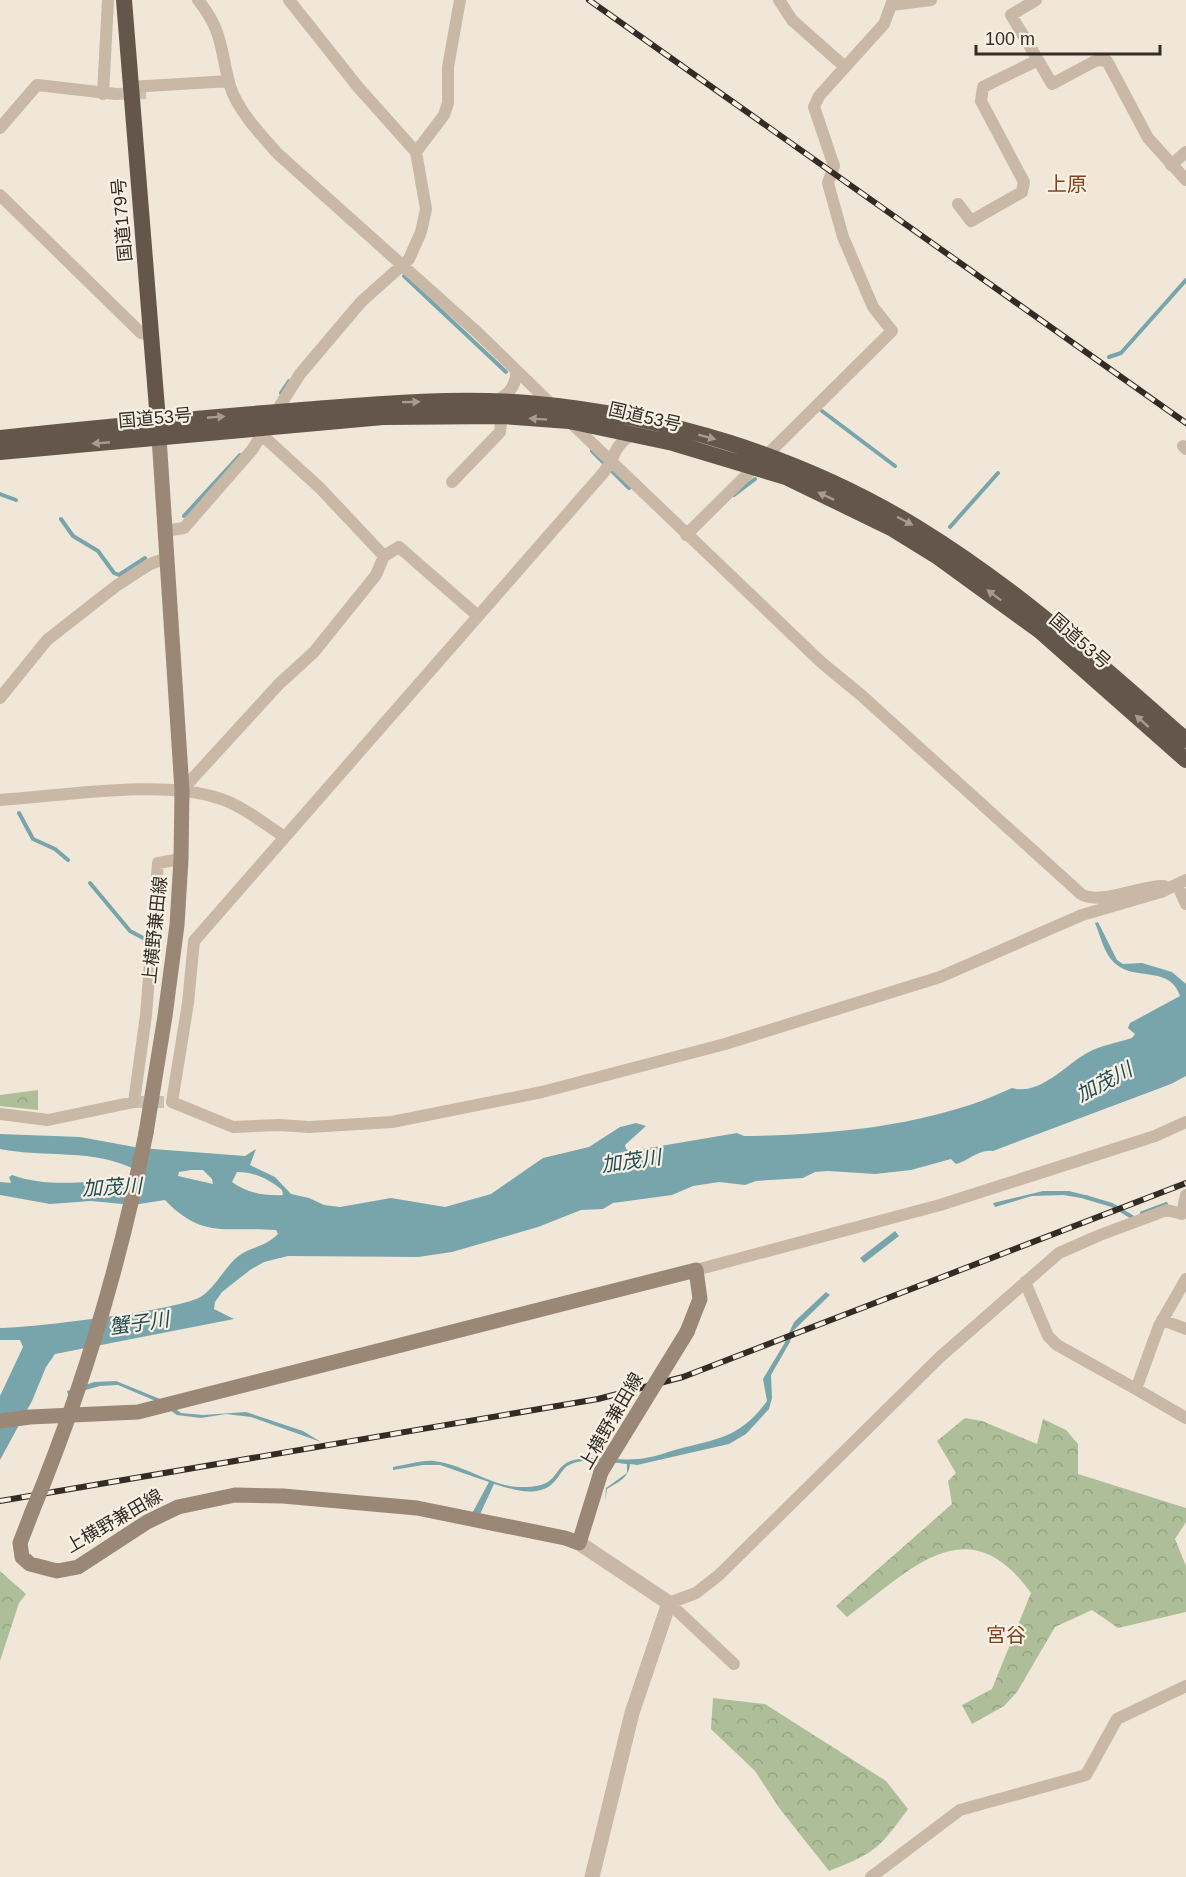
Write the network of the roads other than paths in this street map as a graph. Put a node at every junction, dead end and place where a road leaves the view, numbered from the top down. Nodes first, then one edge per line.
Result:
1 (108, 0) edge
2 (124, 0) edge
3 (198, 0) edge
4 (289, 0) edge
5 (460, 0) edge
6 (779, 0) edge
7 (930, 0) edge
8 (1036, 0) edge
9 (892, 2) edge
10 (1038, 60) junction
11 (845, 67) junction
12 (230, 84) junction
13 (131, 91) junction
14 (103, 94) junction
15 (0, 128) edge
16 (416, 152) junction
17 (1186, 152) edge
18 (1171, 165) junction
19 (1186, 180) edge
20 (0, 195) edge
21 (958, 204) dead end
22 (403, 265) junction
23 (153, 336) junction
24 (517, 371) junction
25 (491, 402) junction
26 (554, 407) junction
27 (277, 412) junction
28 (502, 416) junction
29 (569, 421) junction
30 (159, 429) junction
31 (265, 432) junction
32 (633, 434) junction
33 (0, 438) edge
34 (0, 452) edge
35 (766, 454) junction
36 (612, 462) junction
37 (754, 466) junction
38 (452, 482) dead end
39 (165, 531) junction
40 (686, 535) junction
41 (384, 556) junction
42 (167, 558) junction
43 (478, 616) junction
44 (2, 691) edge
45 (1186, 740) edge
46 (1186, 760) edge
47 (182, 790) junction
48 (0, 800) edge
49 (285, 837) junction
50 (181, 859) junction
51 (1183, 890) edge
52 (0, 1114) edge
53 (1186, 1122) edge
54 (1186, 1195) edge
55 (696, 1270) junction
56 (1186, 1279) edge
57 (1025, 1282) junction
58 (1162, 1320) junction
59 (1186, 1329) edge
60 (1136, 1389) junction
61 (1186, 1418) edge
62 (0, 1421) edge
63 (579, 1543) junction
64 (669, 1603) junction
65 (734, 1664) dead end
66 (1186, 1686) edge
67 (592, 1877) edge
68 (871, 1877) edge

1 - 14 street
2 - 13 highway, 国道179号
3 - 12 street
4 - 16 street
5 - 16 street
6 - 11 street
7 - 9 street
8 - 10 street
9 - 11 street
10 - 18 street
10 - 21 street
11 - 35 street
12 - 13 street
12 - 22 street
13 - 14 street
13 - 23 highway, 国道179号
14 - 15 street
16 - 22 street
17 - 18 street
18 - 19 street
20 - 23 street
22 - 24 street
22 - 27 street
23 - 30 highway, 国道179号
24 - 25 street
24 - 26 street
25 - 26 highway, 国道53号
27 -> 25 highway, 国道53号
26 - 29 street
26 -> 35 highway, 国道53号
30 -> 27 highway, 国道53号
27 - 31 street
29 -> 28 highway, 国道53号
28 - 31 highway, 国道53号
28 - 38 street
29 - 32 highway, 国道53号
29 - 36 street
30 - 31 highway, 国道53号
30 - 33 highway, 国道53号
30 -> 34 highway, 国道53号
30 - 39 main road, 上横野兼田線
31 - 39 street
31 - 41 street
32 - 36 street
32 - 37 highway, 国道53号
35 - 37 street
35 -> 45 highway, 国道53号
36 - 40 street
36 - 43 street
37 - 40 street
46 -> 37 highway, 国道53号
39 - 42 main road, 上横野兼田線
40 - 51 street
41 - 43 street
41 - 47 street
42 - 44 street
42 - 47 main road, 上横野兼田線
43 - 49 street
47 - 48 street
47 - 49 street
47 - 50 main road, 上横野兼田線
49 - 51 street
50 - 52 street
50 - 63 main road, 上横野兼田線, bridge
53 - 55 street
54 - 57 street
55 - 62 main road
55 - 63 main road, 上横野兼田線, bridge
56 - 58 street
57 - 60 street
57 - 64 street
58 - 59 street
58 - 60 street
60 - 61 street
63 - 64 street
64 - 65 street
64 - 67 street
66 - 68 street

